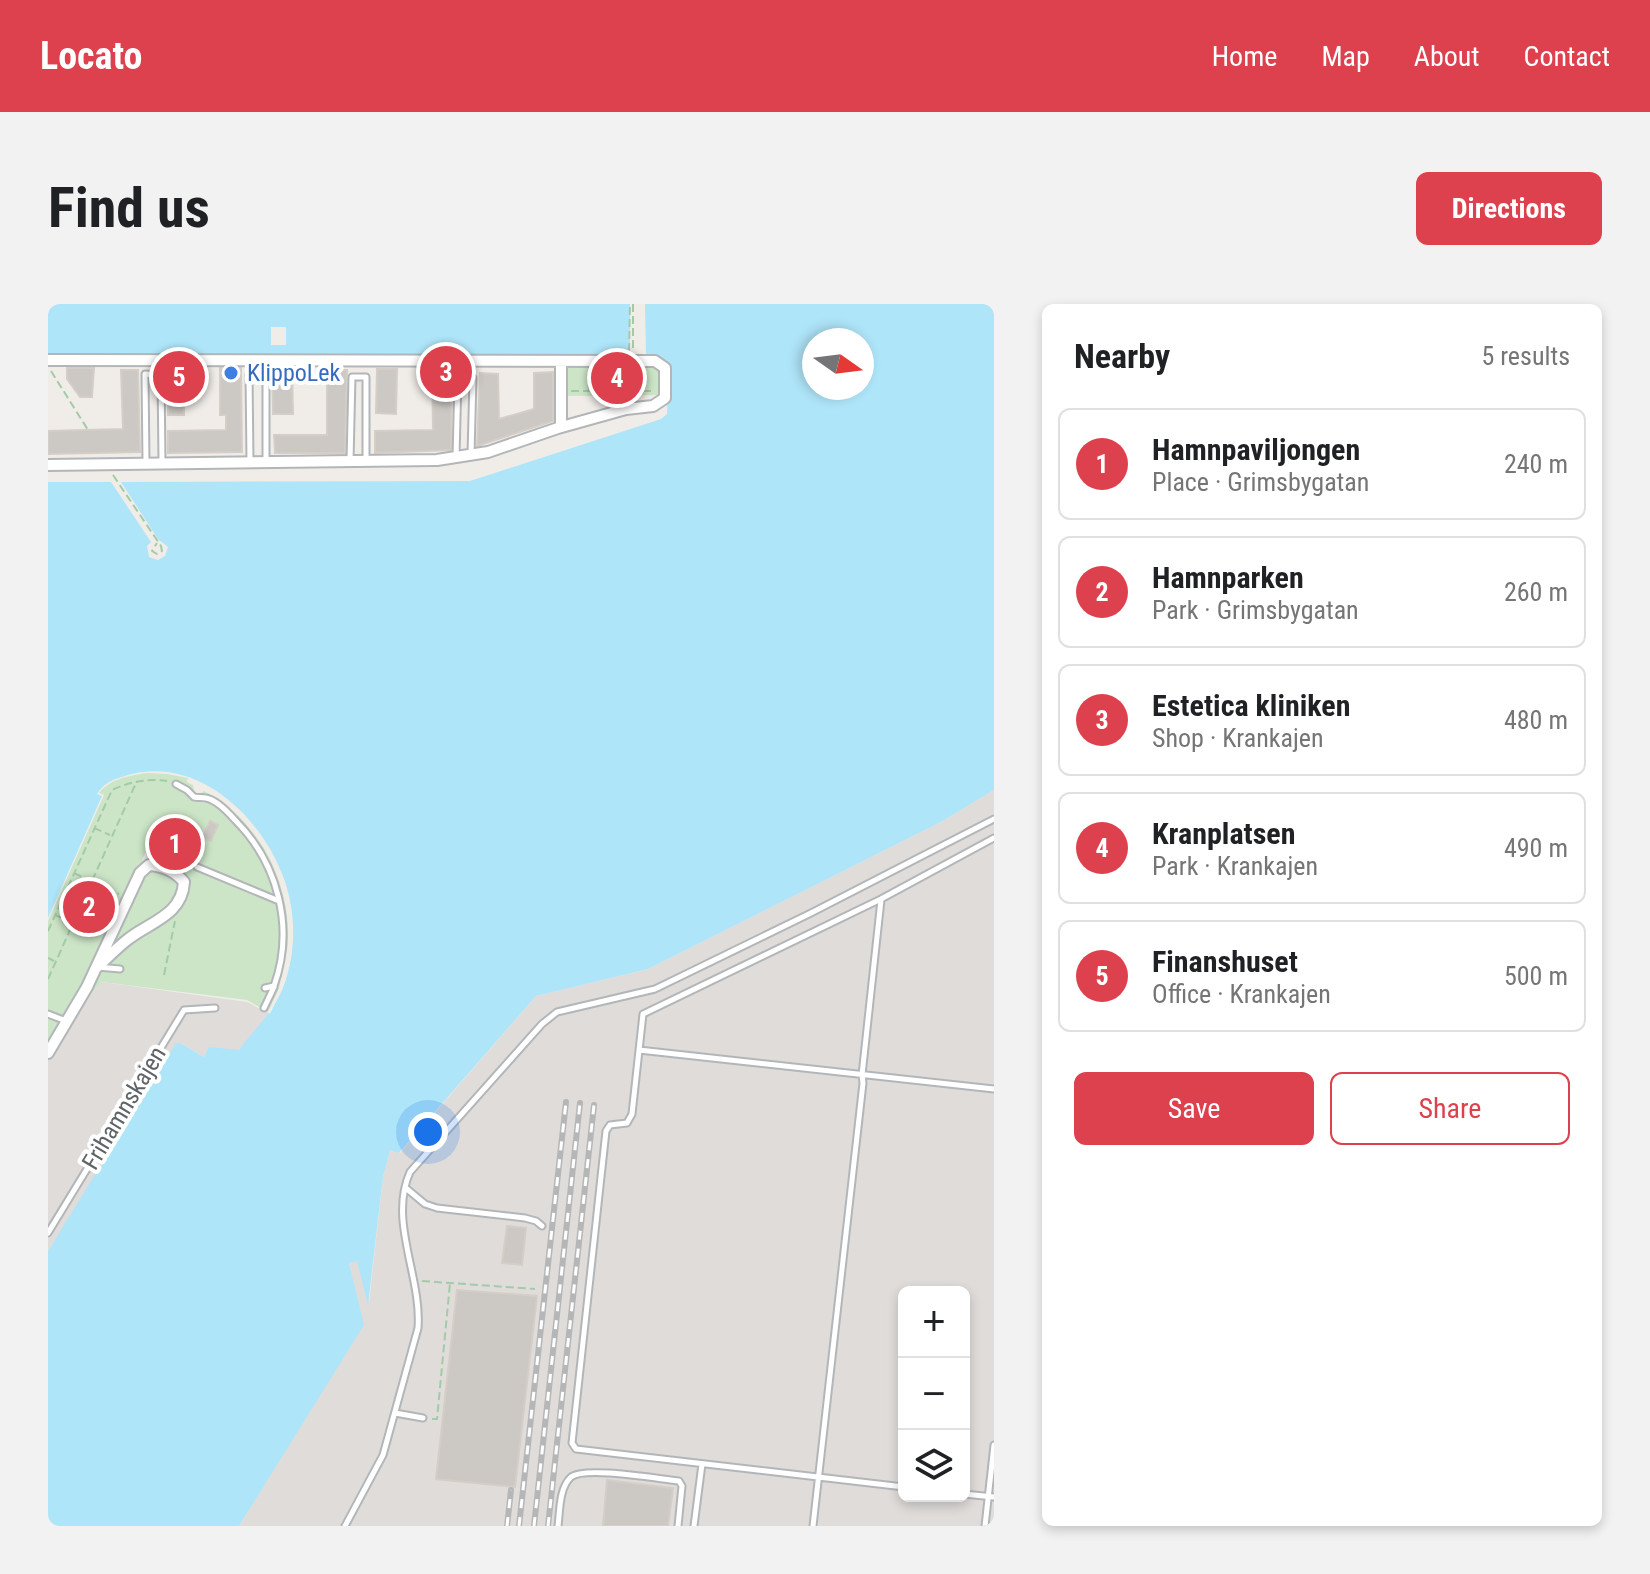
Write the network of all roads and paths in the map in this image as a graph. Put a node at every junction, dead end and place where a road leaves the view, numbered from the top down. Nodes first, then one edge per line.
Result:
1 (633, 304) edge
2 (561, 361) junction
3 (588, 361) junction
4 (608, 361) junction
5 (630, 361) junction
6 (48, 363) edge
7 (568, 391) dead end
8 (589, 391) junction
9 (609, 391) junction
10 (629, 391) junction
11 (655, 391) dead end
12 (561, 427) junction
13 (88, 430) dead end
14 (471, 455) junction
15 (456, 457) junction
16 (266, 461) junction
17 (350, 461) junction
18 (366, 461) junction
19 (250, 462) junction
20 (146, 463) junction
21 (162, 463) junction
22 (109, 464) junction
23 (48, 465) edge
24 (157, 543) dead end
25 (136, 782) junction
26 (176, 784) joint
27 (994, 819) edge
28 (93, 828) junction
29 (111, 836) junction
30 (994, 838) edge
31 (197, 867) dead end
32 (74, 873) junction
33 (91, 881) junction
34 (127, 898) junction
35 (881, 899) junction
36 (280, 901) junction
37 (55, 915) junction
38 (175, 920) dead end
39 (73, 923) junction
40 (48, 931) edge
41 (48, 958) edge
42 (55, 962) junction
43 (97, 967) junction
44 (120, 969) dead end
45 (164, 975) dead end
46 (48, 979) edge
47 (274, 986) junction
48 (265, 988) dead end
49 (215, 1008) dead end
50 (264, 1008) dead end
51 (48, 1014) edge
52 (67, 1021) junction
53 (639, 1050) junction
54 (48, 1053) edge
55 (862, 1075) junction
56 (994, 1089) edge
57 (406, 1189) junction
58 (542, 1226) dead end
59 (48, 1233) edge
60 (413, 1280) junction
61 (450, 1283) junction
62 (535, 1289) dead end
63 (395, 1413) junction
64 (423, 1418) joint
65 (994, 1445) edge
66 (702, 1464) junction
67 (819, 1477) junction
68 (898, 1486) edge
69 (970, 1495) edge
70 (991, 1497) edge
71 (345, 1526) edge
72 (558, 1526) edge
73 (678, 1526) edge
74 (694, 1526) edge
75 (813, 1526) edge
76 (985, 1526) edge

1 - 5 path
2 - 3 street
2 - 6 street
2 - 12 street
3 - 4 street
3 - 8 path
4 - 5 street
4 - 9 path
5 - 10 path
5 - 12 street
6 - 13 path
7 - 8 path
8 - 9 path
9 - 10 path
10 - 11 path
12 - 14 street
14 - 15 street
14 - 15 lane
15 - 18 street
16 - 17 street
16 - 19 street
16 - 19 lane
17 - 18 street
17 - 18 lane
19 - 21 street
20 - 21 street
20 - 21 lane
20 - 22 street
22 - 23 street
22 - 24 path
25 - 26 path
25 - 28 path
25 - 29 path
26 - 36 lane
27 - 57 lane
28 - 29 path
28 - 32 path
29 - 33 path
30 - 35 lane
31 - 36 lane
32 - 33 path
32 - 37 path
33 - 34 path
33 - 39 path
34 - 43 street
34 - 43 street
35 - 53 lane
35 - 55 lane
36 - 47 lane
37 - 39 path
37 - 40 path
38 - 45 path
39 - 42 path
41 - 42 path
42 - 46 path
43 - 44 lane
43 - 52 street
47 - 48 lane
47 - 50 lane
49 - 59 lane, Frihamnskajen
51 - 52 lane
52 - 54 street
53 - 55 lane
53 - 66 lane
55 - 56 lane
55 - 67 lane
57 - 58 lane
57 - 60 lane
60 - 61 path
60 - 63 lane
61 - 62 path
61 - 64 path
63 - 64 lane
63 - 71 lane
65 - 70 lane
66 - 67 lane
66 - 74 lane
67 - 68 lane
67 - 75 lane
69 - 70 lane
70 - 76 lane
72 - 73 lane

